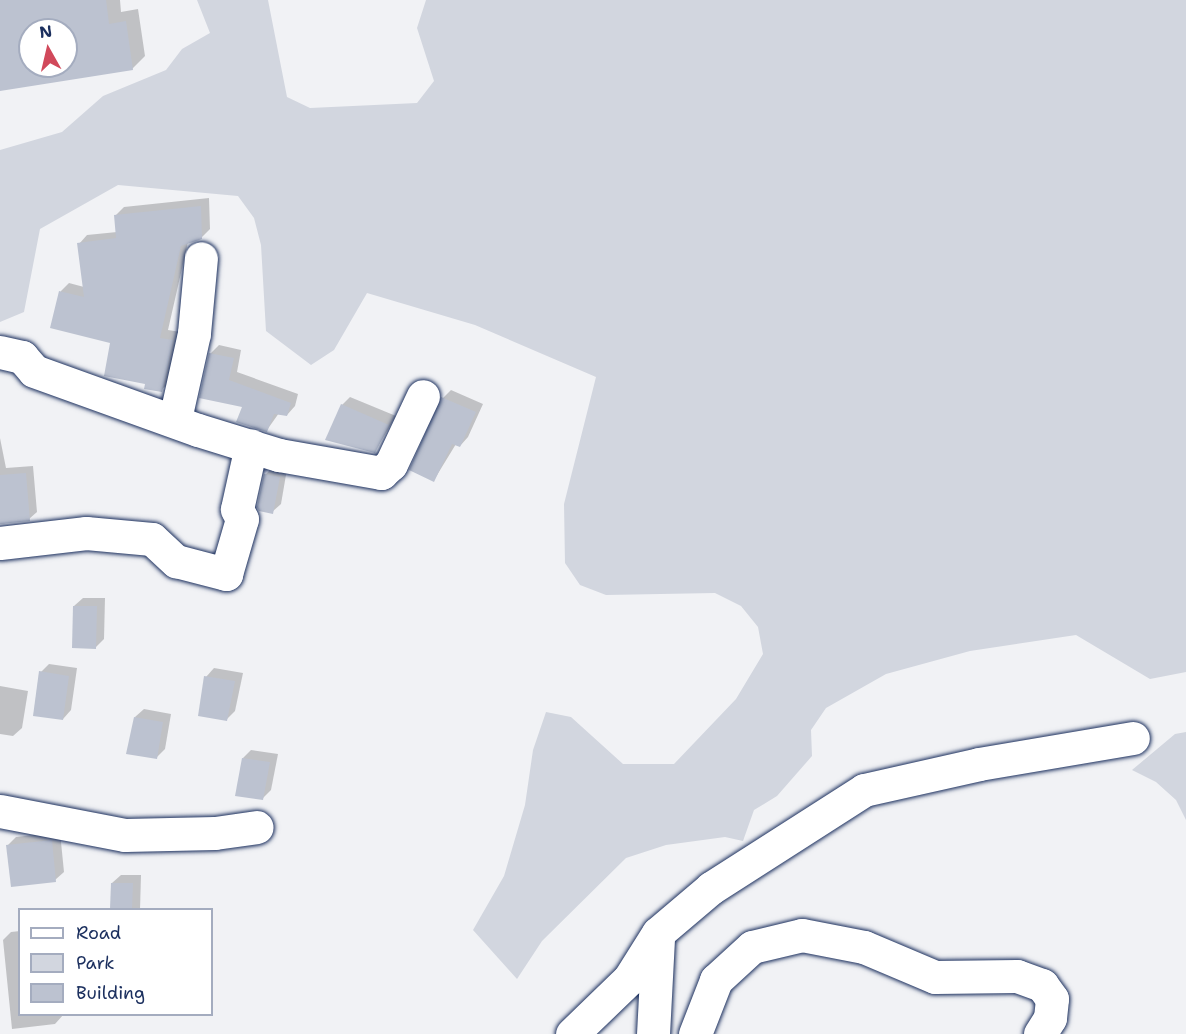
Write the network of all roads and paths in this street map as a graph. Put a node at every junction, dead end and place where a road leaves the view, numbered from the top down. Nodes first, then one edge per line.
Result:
1 (201, 258) dead end
2 (0, 352) edge
3 (423, 396) dead end
4 (175, 419) junction
5 (251, 446) junction
6 (0, 543) edge
7 (1133, 738) dead end
8 (0, 811) edge
9 (257, 827) dead end
10 (658, 933) junction
11 (572, 1034) edge
12 (653, 1034) edge
13 (695, 1034) edge
14 (1040, 1034) edge

1 - 4 street
2 - 4 street
3 - 5 street
4 - 5 street
5 - 6 street
7 - 10 street
8 - 9 street
10 - 11 street
10 - 12 street
13 - 14 street

